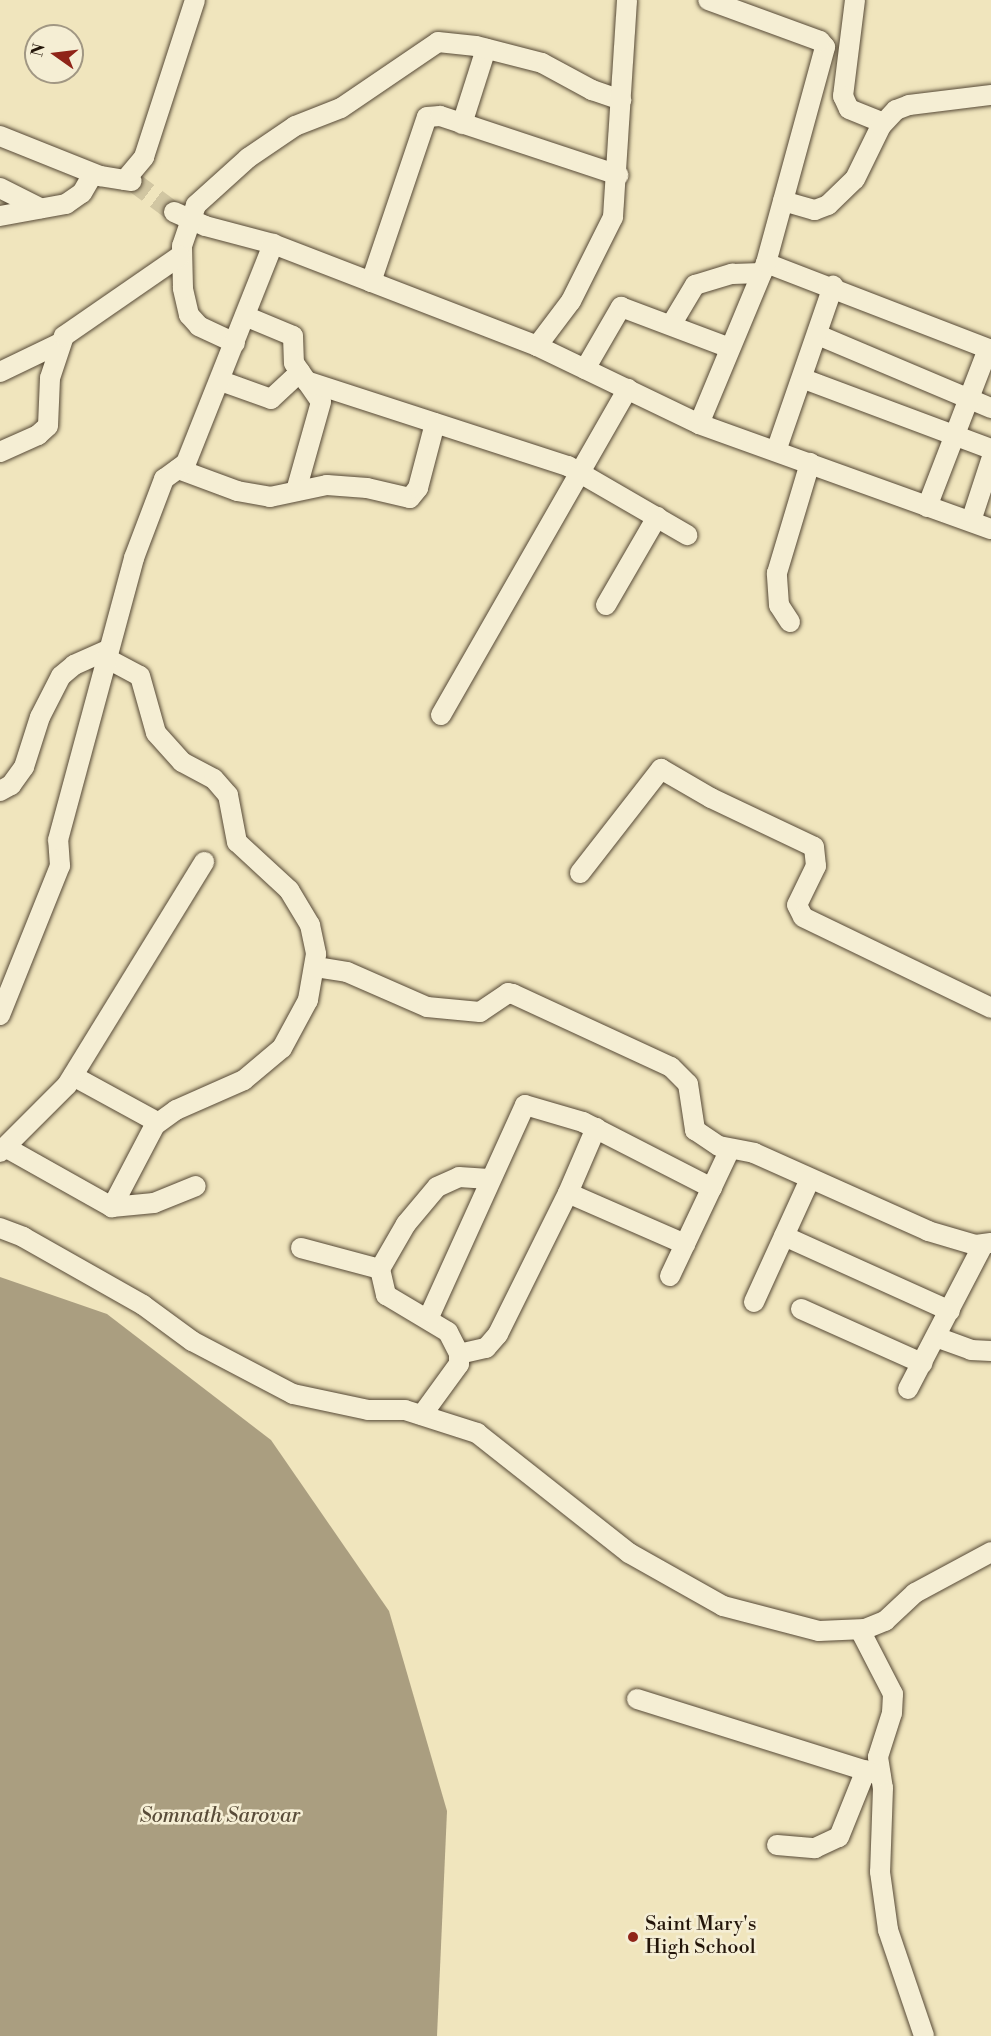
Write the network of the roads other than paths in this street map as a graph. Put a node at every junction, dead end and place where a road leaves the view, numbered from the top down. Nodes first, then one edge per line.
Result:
1 (195, 0) edge
2 (627, 0) edge
3 (708, 0) edge
4 (855, 0) edge
5 (755, 8) edge
6 (486, 49) junction
7 (991, 95) edge
8 (621, 100) junction
9 (883, 123) junction
10 (462, 124) junction
11 (0, 136) edge
12 (93, 174) junction
13 (618, 174) junction
14 (0, 188) edge
15 (783, 201) junction
16 (40, 208) junction
17 (0, 216) edge
18 (182, 216) junction
19 (273, 244) junction
20 (180, 256) junction
21 (764, 268) junction
22 (371, 282) junction
23 (833, 286) junction
24 (245, 316) junction
25 (671, 325) junction
26 (818, 335) junction
27 (235, 343) junction
28 (58, 344) junction
29 (537, 346) junction
30 (730, 348) junction
31 (989, 350) edge
32 (585, 369) junction
33 (0, 372) edge
34 (303, 376) junction
35 (804, 379) junction
36 (221, 381) junction
37 (628, 389) junction
38 (969, 400) junction
39 (991, 408) edge
40 (435, 423) junction
41 (699, 424) junction
42 (955, 437) junction
43 (991, 449) edge
44 (776, 451) junction
45 (0, 452) edge
46 (991, 460) edge
47 (810, 463) junction
48 (178, 470) junction
49 (578, 472) junction
50 (296, 491) junction
51 (927, 507) junction
52 (657, 517) junction
53 (971, 521) junction
54 (991, 529) edge
55 (687, 535) dead end
56 (606, 605) dead end
57 (790, 622) dead end
58 (107, 654) junction
59 (441, 715) dead end
60 (0, 791) edge
61 (204, 862) dead end
62 (580, 873) dead end
63 (316, 967) junction
64 (991, 1008) edge
65 (0, 1015) edge
66 (73, 1076) junction
67 (157, 1122) junction
68 (596, 1128) junction
69 (2, 1149) edge
70 (730, 1149) junction
71 (489, 1179) junction
72 (810, 1179) junction
73 (196, 1186) dead end
74 (712, 1188) junction
75 (568, 1193) junction
76 (112, 1207) junction
77 (0, 1228) edge
78 (784, 1236) junction
79 (685, 1244) junction
80 (987, 1244) edge
81 (301, 1248) dead end
82 (380, 1269) junction
83 (670, 1276) dead end
84 (754, 1302) dead end
85 (801, 1309) dead end
86 (950, 1311) junction
87 (428, 1319) junction
88 (936, 1337) junction
89 (991, 1351) edge
90 (459, 1354) junction
91 (922, 1364) junction
92 (909, 1389) dead end
93 (422, 1415) junction
94 (991, 1551) edge
95 (860, 1630) junction
96 (637, 1699) dead end
97 (873, 1773) junction
98 (777, 1845) dead end
99 (924, 2036) edge

1 - 12 street
2 - 8 street
3 - 5 street
4 - 9 street
5 - 15 street
6 - 8 street
6 - 10 street
6 - 18 street
7 - 9 street
8 - 13 street
9 - 15 street
10 - 13 street
10 - 22 street
11 - 12 street
12 - 16 street
13 - 29 street
14 - 16 street
15 - 21 street
16 - 17 street
18 - 19 street
18 - 20 street
19 - 22 street
19 - 24 street
20 - 27 street
20 - 28 street
21 - 23 street
21 - 25 street
21 - 30 street
22 - 29 street
23 - 26 street
23 - 31 street
24 - 27 street
24 - 34 street
25 - 30 street
25 - 32 street
26 - 35 street
26 - 38 street
27 - 36 street
28 - 33 street
28 - 45 street
29 - 32 street
30 - 41 street
31 - 38 street
32 - 37 street
34 - 36 street
34 - 40 street
34 - 50 street
35 - 42 street
35 - 44 street
36 - 48 street
37 - 41 street
37 - 49 street
38 - 39 street
38 - 42 street
40 - 49 street
40 - 50 street
41 - 44 street
42 - 43 street
42 - 51 street
44 - 47 street
46 - 53 street
47 - 51 street
47 - 57 street
48 - 50 street
48 - 58 street
49 - 52 street
49 - 59 street
51 - 53 street
52 - 55 street
52 - 56 street
53 - 54 street
58 - 60 street
58 - 63 street
58 - 65 street
61 - 66 street
62 - 64 street
63 - 67 street
63 - 70 street
66 - 67 street
66 - 69 street
67 - 76 street
68 - 71 street
68 - 74 street
68 - 75 street
69 - 76 street
70 - 72 street
70 - 74 street
71 - 82 street
71 - 87 street
72 - 78 street
72 - 80 street
73 - 76 street
74 - 79 street
75 - 79 street
75 - 90 street
77 - 93 street
78 - 84 street
78 - 86 street
79 - 83 street
80 - 86 street
81 - 82 street
82 - 87 street
85 - 91 street
86 - 88 street
87 - 90 street
88 - 89 street
88 - 91 street
90 - 93 street
91 - 92 street
93 - 95 street
94 - 95 street
95 - 97 street
96 - 97 street
97 - 98 street
97 - 99 street

